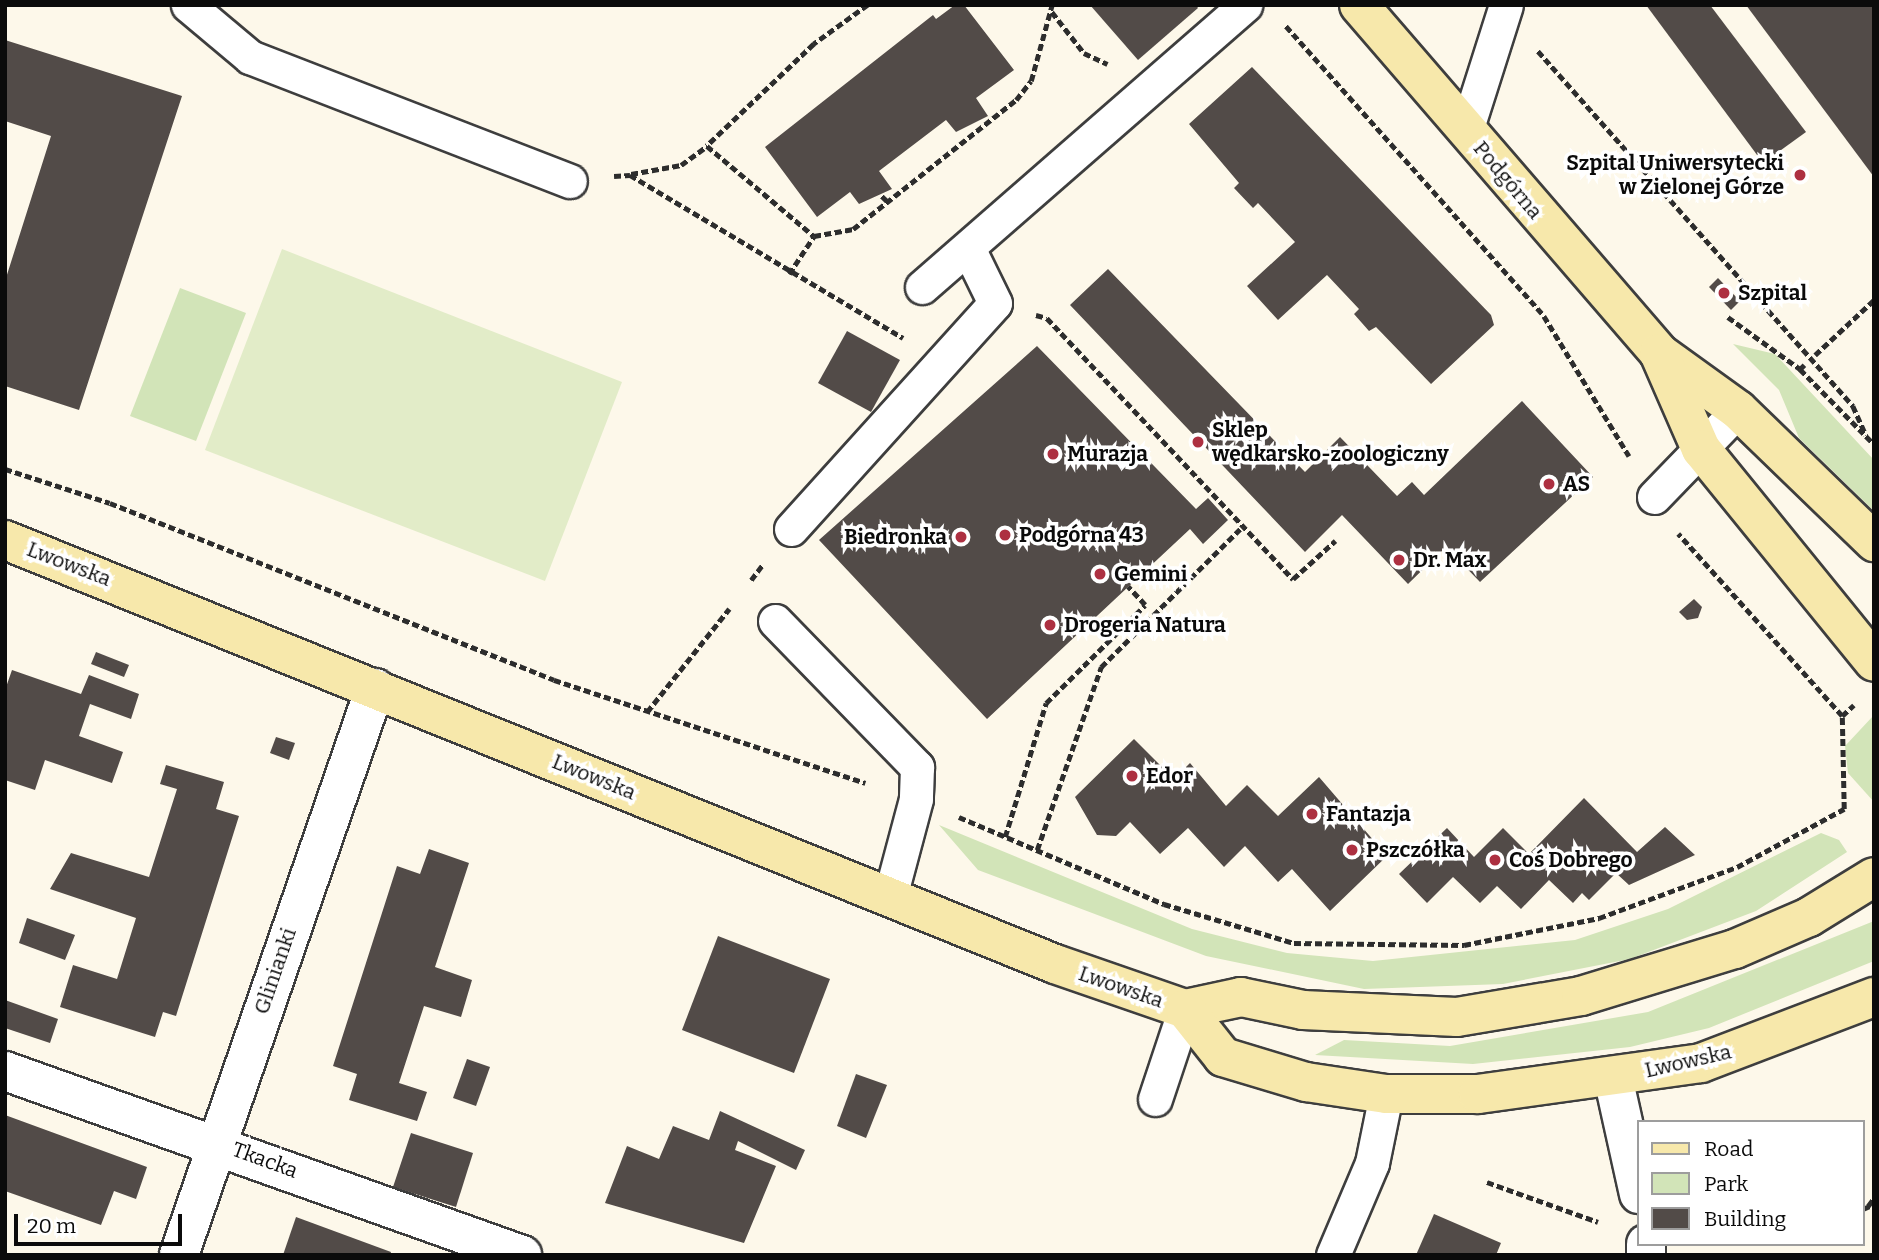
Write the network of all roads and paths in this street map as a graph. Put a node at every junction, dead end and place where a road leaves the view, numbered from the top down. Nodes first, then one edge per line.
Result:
1 (188, 5) edge
2 (869, 5) edge
3 (1052, 5) edge
4 (1245, 5) edge
5 (1359, 5) edge
6 (1276, 15) dead end
7 (1502, 15) edge
8 (1466, 131) junction
9 (707, 146) junction
10 (630, 175) junction
11 (569, 181) joint
12 (882, 196) dead end
13 (888, 202) junction
14 (814, 236) junction
15 (968, 248) junction
16 (789, 274) junction
17 (922, 287) dead end
18 (1874, 300) edge
19 (1728, 317) dead end
20 (1047, 318) dead end
21 (1659, 353) junction
22 (1815, 355) dead end
23 (943, 361) junction
24 (1738, 410) junction
25 (1866, 436) junction
26 (1874, 444) edge
27 (1701, 449) junction
28 (5, 469) edge
29 (1654, 497) junction
30 (1242, 527) junction
31 (791, 529) dead end
32 (5, 540) edge
33 (1335, 541) dead end
34 (1874, 542) edge
35 (1128, 587) dead end
36 (727, 611) dead end
37 (775, 621) dead end
38 (1874, 662) edge
39 (374, 688) junction
40 (647, 712) junction
41 (916, 799) junction
42 (1005, 837) junction
43 (1037, 850) junction
44 (1874, 877) edge
45 (890, 897) junction
46 (1874, 997) edge
47 (1185, 1009) junction
48 (5, 1071) edge
49 (1613, 1077) junction
50 (1386, 1094) junction
51 (1155, 1099) dead end
52 (216, 1142) junction
53 (1487, 1182) dead end
54 (1638, 1190) edge
55 (1874, 1198) edge
56 (1868, 1207) edge
57 (1609, 1226) dead end
58 (179, 1255) edge
59 (522, 1255) edge
60 (1334, 1255) edge

1 - 11 lane
2 - 9 path
3 - 13 path
4 - 15 lane
5 - 8 street, Podgórna
6 - 29 path
7 - 8 lane
7 - 25 path
8 - 21 street, Podgórna
9 - 10 path
9 - 14 path
10 - 11 path
10 - 16 path
12 - 13 path
13 - 14 path
14 - 16 path
15 - 17 lane
15 - 23 lane
16 - 23 path
18 - 22 path
19 - 25 path
20 - 30 path
21 - 24 street, Podgórna
21 - 27 street, Podgórna
23 - 31 lane
24 - 27 lane
24 - 34 street, Podgórna
25 - 26 path
27 - 29 lane
27 - 38 street, Podgórna
28 - 40 path
29 - 43 path
30 - 33 path
30 - 43 path
32 - 39 street, Lwowska
35 - 42 path
36 - 40 path
37 - 41 lane
39 - 45 street, Lwowska
39 - 52 street, Glinianki
40 - 41 path
41 - 42 path
41 - 45 lane
42 - 43 path
44 - 47 street, Lwowska
45 - 47 street, Lwowska
46 - 49 street, Lwowska
47 - 50 street, Lwowska
47 - 51 lane
48 - 52 street, Tkacka
49 - 50 street, Lwowska
49 - 54 street
50 - 60 lane
52 - 58 street, Glinianki
52 - 59 street, Tkacka
53 - 57 path
55 - 56 path

